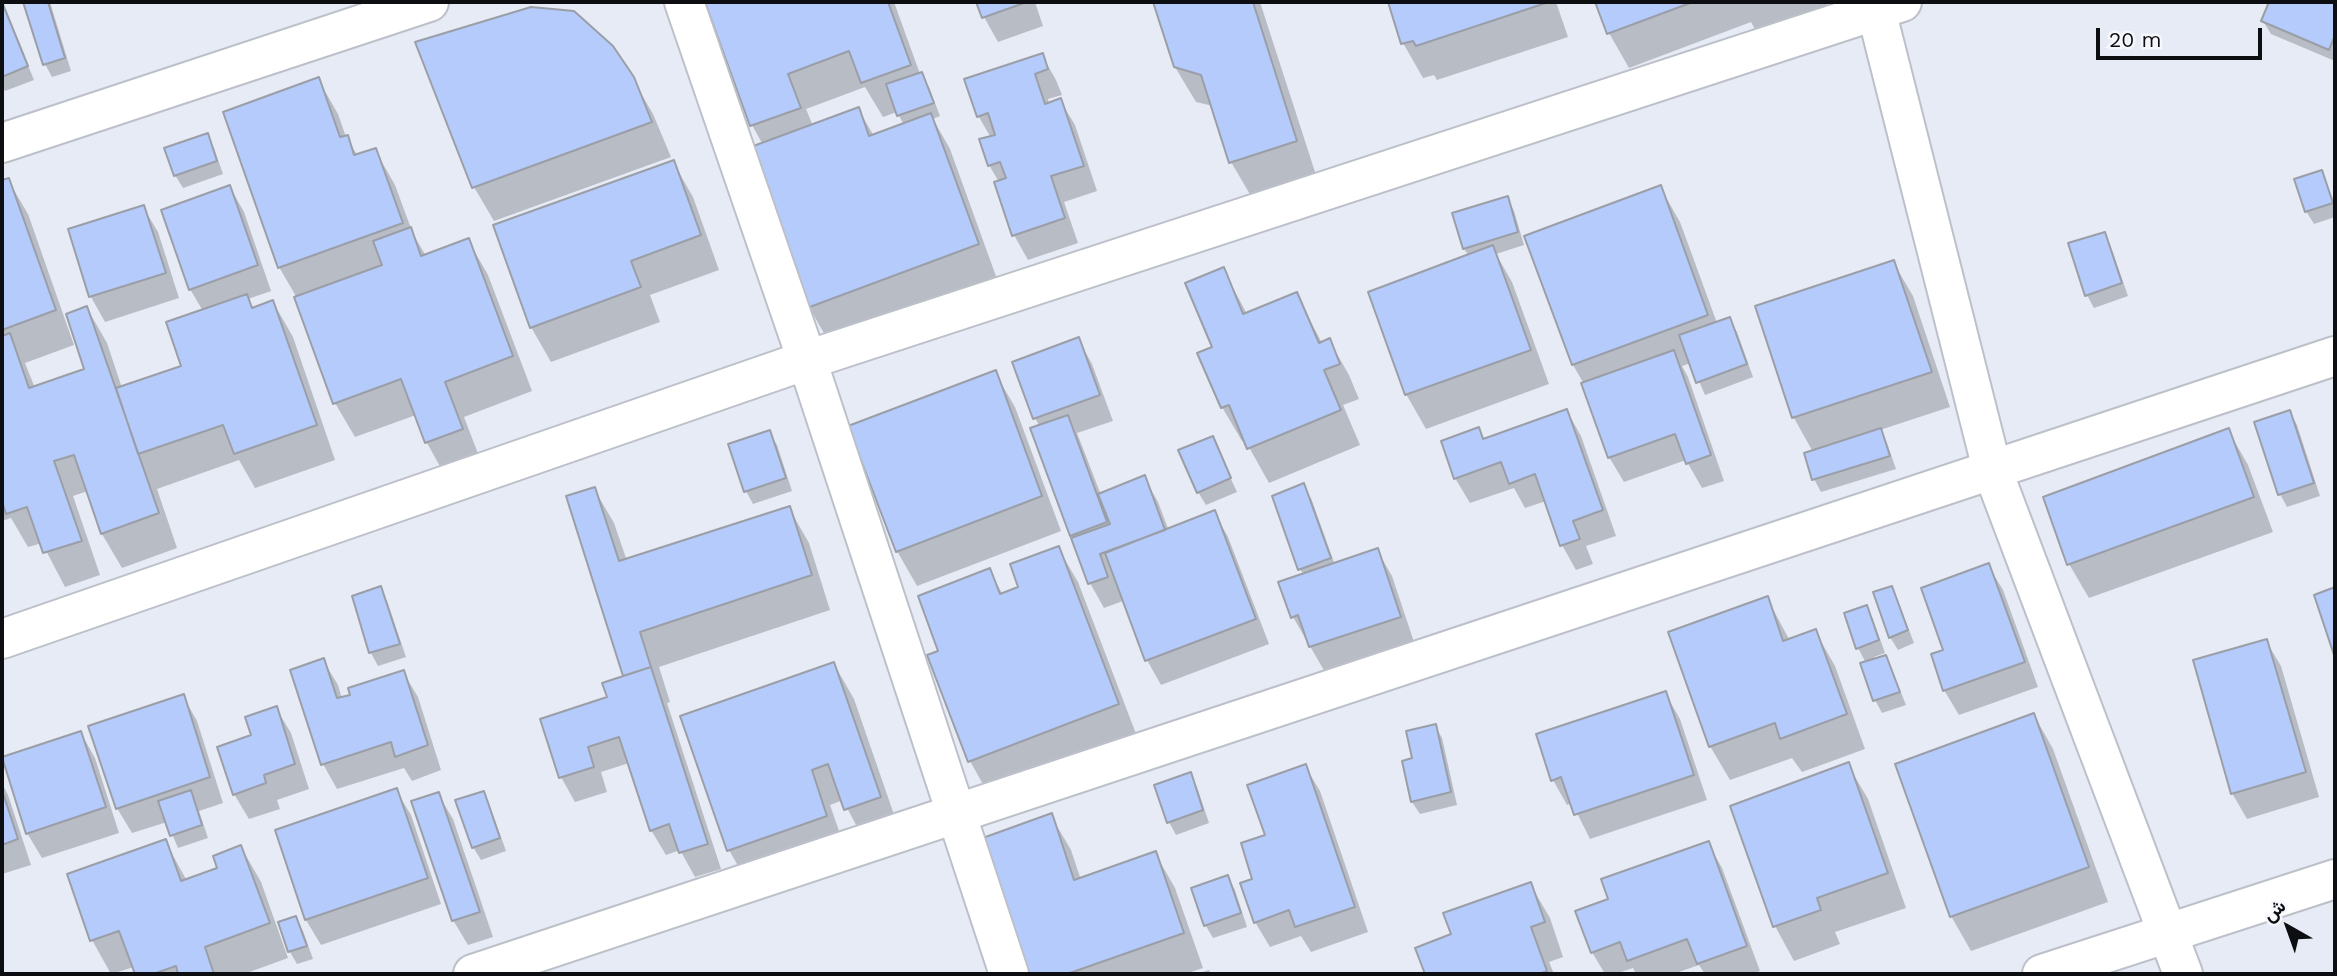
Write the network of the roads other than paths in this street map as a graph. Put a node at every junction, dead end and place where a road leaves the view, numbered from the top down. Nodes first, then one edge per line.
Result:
1 (429, 2) edge
2 (684, 2) edge
3 (1884, 4) edge
4 (2, 143) edge
5 (2335, 356) edge
6 (807, 360) junction
7 (1992, 469) junction
8 (2, 639) edge
9 (955, 814) junction
10 (2335, 879) edge
11 (2168, 933) junction
12 (473, 974) edge
13 (1009, 974) edge
14 (2042, 974) edge
15 (2183, 974) edge

1 - 4 street
2 - 6 street
3 - 6 street
3 - 7 street
5 - 7 street
6 - 8 street
6 - 9 street
7 - 9 street
7 - 11 street
9 - 12 street
9 - 13 street
10 - 11 street
11 - 14 street
11 - 15 street

